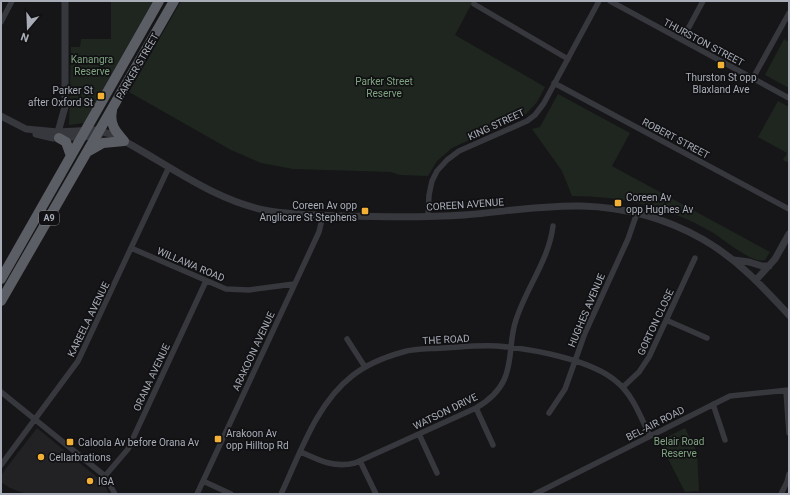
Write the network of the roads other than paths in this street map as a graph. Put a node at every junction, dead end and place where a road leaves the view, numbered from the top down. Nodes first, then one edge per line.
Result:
1 (12, 1) edge
2 (65, 1) edge
3 (159, 1) edge
4 (174, 1) edge
5 (599, 1) edge
6 (610, 1) edge
7 (703, 1) edge
8 (474, 4) dead end
9 (789, 13) edge
10 (1, 22) edge
11 (682, 40) junction
12 (568, 59) junction
13 (753, 78) junction
14 (554, 83) junction
15 (789, 98) edge
16 (112, 110) junction
17 (1, 116) edge
18 (84, 133) junction
19 (99, 133) junction
20 (58, 135) junction
21 (124, 141) junction
22 (88, 152) junction
23 (71, 156) junction
24 (169, 167) junction
25 (789, 209) edge
26 (636, 213) junction
27 (323, 215) junction
28 (428, 217) junction
29 (553, 226) dead end
30 (789, 234) edge
31 (131, 248) junction
32 (695, 258) dead end
33 (734, 260) junction
34 (769, 266) junction
35 (1, 279) edge
36 (756, 280) junction
37 (206, 281) junction
38 (294, 284) junction
39 (1, 301) edge
40 (789, 315) edge
41 (666, 320) junction
42 (706, 338) dead end
43 (347, 339) dead end
44 (511, 348) junction
45 (574, 362) junction
46 (365, 367) junction
47 (623, 388) junction
48 (787, 390) edge
49 (1, 392) edge
50 (713, 404) junction
51 (476, 408) junction
52 (549, 413) dead end
53 (36, 419) junction
54 (789, 433) edge
55 (419, 434) junction
56 (650, 436) junction
57 (725, 440) dead end
58 (493, 445) dead end
59 (301, 452) junction
60 (360, 461) junction
61 (1, 465) edge
62 (437, 473) dead end
63 (789, 474) edge
64 (105, 476) junction
65 (203, 481) junction
66 (538, 493) edge
67 (115, 494) edge
68 (197, 494) edge
69 (231, 494) edge
70 (281, 494) edge
71 (376, 494) edge
72 (781, 494) edge

1 - 10 street
2 - 20 street
3 - 18 highway, PARKER STREET / A9
4 - 16 highway, PARKER STREET / A9
5 - 12 street, KING STREET
6 - 11 street, THURSTON STREET
7 - 11 street
8 - 12 street
9 - 13 street
11 - 13 street, THURSTON STREET
12 - 14 street, KING STREET
13 - 15 street, THURSTON STREET
14 - 25 street, ROBERT STREET
14 - 28 street, KING STREET
16 - 19 highway, PARKER STREET / A9
16 - 21 highway
17 - 20 street, COREEN AVENUE
18 - 19 street, COREEN AVENUE
18 - 20 street, COREEN AVENUE
18 - 23 highway, A9
19 - 21 street, COREEN AVENUE
19 - 22 highway, A9
20 - 23 highway
21 - 22 highway
21 - 24 street, COREEN AVENUE
22 - 39 highway, A9
23 - 35 highway, A9
24 - 27 street, COREEN AVENUE
24 - 31 street, KAREELA AVENUE
26 - 28 street, COREEN AVENUE
26 - 33 street, COREEN AVENUE
26 - 45 street, HUGHES AVENUE
27 - 28 street, COREEN AVENUE
27 - 38 street, ARAKOON AVENUE
29 - 44 street, WATSON DRIVE
30 - 34 street
31 - 37 street, WILLAWA ROAD
31 - 53 street, KAREELA AVENUE
32 - 41 street, GORTON CLOSE
33 - 34 street
33 - 36 street, COREEN AVENUE
34 - 36 street
36 - 40 street, COREEN AVENUE
37 - 38 street, WILLAWA ROAD
37 - 64 street, ORANA AVENUE
38 - 65 street, ARAKOON AVENUE
41 - 42 street
41 - 47 street, GORTON CLOSE
43 - 46 street
44 - 45 street, THE ROAD
44 - 46 street, THE ROAD
44 - 51 street, WATSON DRIVE
45 - 47 street, THE ROAD
45 - 52 street, HUGHES AVENUE
46 - 59 street, THE ROAD
47 - 56 street, THE ROAD
48 - 50 street, BEL-AIR ROAD
48 - 54 street
49 - 53 street
50 - 56 street, BEL-AIR ROAD
50 - 57 street
51 - 55 street, WATSON DRIVE
51 - 58 street
53 - 61 street, KAREELA AVENUE
53 - 64 street
55 - 60 street, WATSON DRIVE
55 - 62 street
56 - 66 street, BEL-AIR ROAD
59 - 60 street, WATSON DRIVE
59 - 70 street, THE ROAD
60 - 71 street
63 - 72 street
64 - 67 street
65 - 68 street, ARAKOON AVENUE
65 - 69 street

